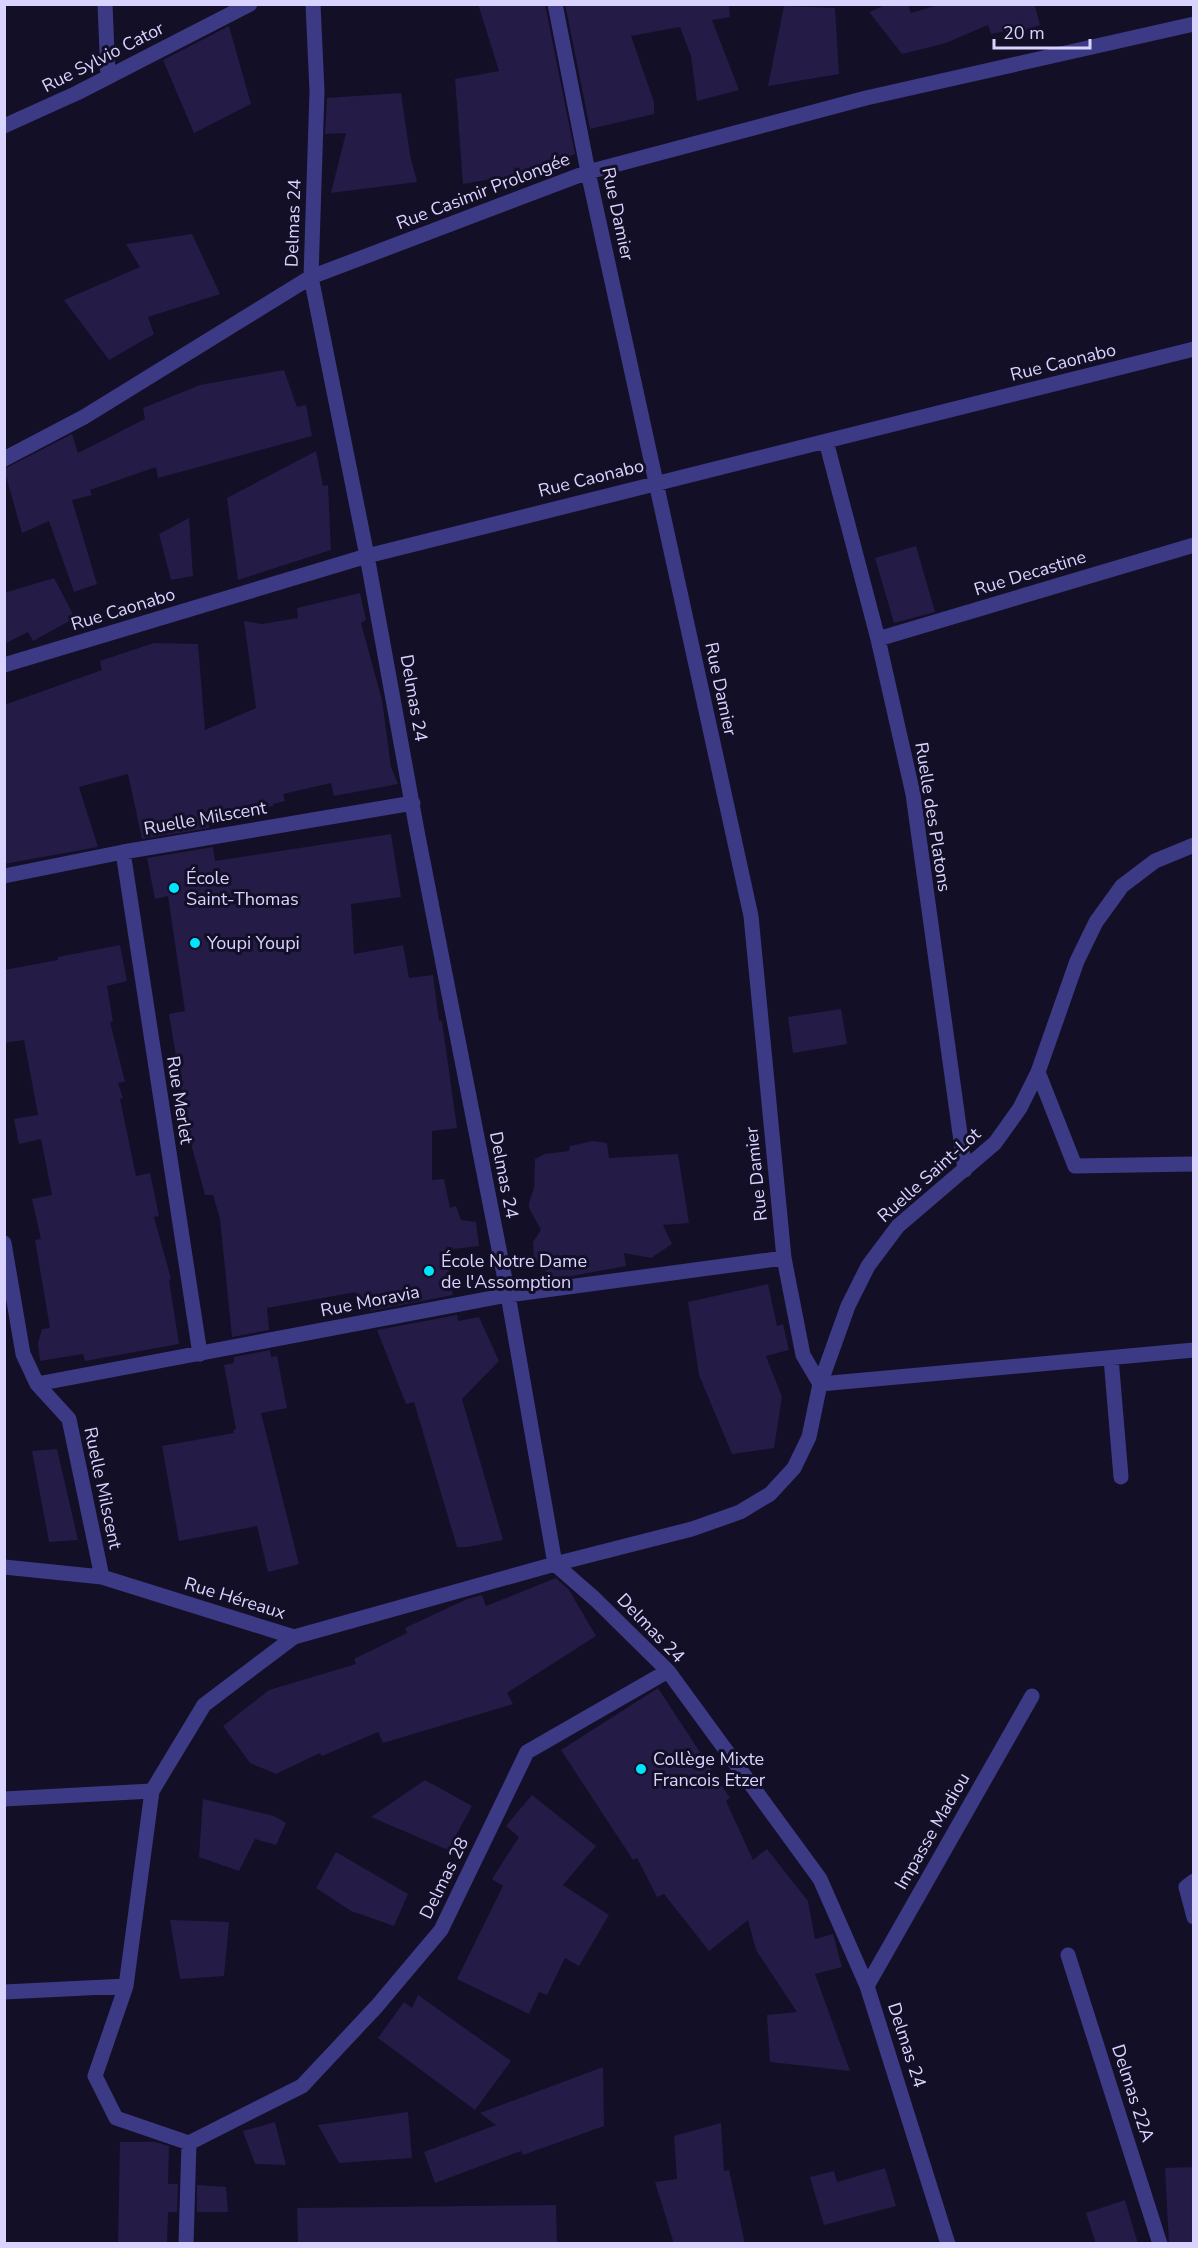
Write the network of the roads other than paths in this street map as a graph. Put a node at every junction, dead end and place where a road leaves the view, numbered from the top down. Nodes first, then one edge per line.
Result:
1 (105, 4) edge
2 (250, 4) edge
3 (313, 4) edge
4 (555, 4) edge
5 (1194, 24) edge
6 (108, 77) junction
7 (4, 126) edge
8 (588, 172) junction
9 (311, 277) junction
10 (1194, 349) edge
11 (826, 441) junction
12 (4, 459) edge
13 (656, 482) junction
14 (1194, 545) edge
15 (367, 555) junction
16 (878, 639) junction
17 (4, 665) edge
18 (413, 803) junction
19 (1194, 845) edge
20 (123, 852) junction
21 (4, 876) edge
22 (1038, 1072) junction
23 (1194, 1164) edge
24 (964, 1170) junction
25 (4, 1244) edge
26 (784, 1258) junction
27 (508, 1295) junction
28 (1194, 1350) edge
29 (200, 1354) junction
30 (1111, 1358) junction
31 (37, 1384) junction
32 (820, 1384) junction
33 (1121, 1477) dead end
34 (555, 1564) junction
35 (4, 1567) edge
36 (102, 1577) junction
37 (294, 1636) junction
38 (668, 1671) junction
39 (1032, 1696) dead end
40 (152, 1791) junction
41 (4, 1799) edge
42 (1190, 1884) edge
43 (1194, 1917) edge
44 (1068, 1955) dead end
45 (126, 1986) junction
46 (867, 1986) junction
47 (4, 1992) edge
48 (189, 2143) junction
49 (186, 2244) edge
50 (948, 2244) edge
51 (1160, 2244) edge

1 - 6 street
2 - 6 street, Rue Sylvio Cator
3 - 9 street, Delmas 24
4 - 8 street, Rue Damier
5 - 8 street, Rue Casimir Prolongée
6 - 7 street, Rue Sylvio Cator
8 - 9 street, Rue Casimir Prolongée
8 - 13 street, Rue Damier
9 - 12 street, Rue Casimir Prolongée
9 - 15 street, Delmas 24
10 - 11 street, Rue Caonabo
11 - 13 street, Rue Caonabo
11 - 16 street, Ruelle des Platons
13 - 15 street, Rue Caonabo
13 - 26 street, Rue Damier
14 - 16 street, Rue Decastine
15 - 17 street, Rue Caonabo
15 - 18 street, Delmas 24
16 - 24 street, Ruelle des Platons
18 - 20 street, Ruelle Milscent
18 - 27 street, Delmas 24
19 - 22 street, Ruelle Saint-Lot
20 - 21 street, Ruelle Milscent
20 - 29 street, Rue Merlet
22 - 23 street
22 - 24 street, Ruelle Saint-Lot
24 - 32 street, Ruelle Saint-Lot
25 - 31 street, Ruelle Milscent
26 - 27 street, Rue Moravia
26 - 32 street, Rue Damier
27 - 29 street, Rue Moravia
27 - 34 street, Delmas 24
28 - 30 street
29 - 31 street, Rue Moravia
30 - 32 street
30 - 33 street
31 - 36 street, Ruelle Milscent
32 - 34 street, Ruelle Saint-Lot
34 - 37 street, Rue Héreaux
34 - 38 street, Delmas 24
35 - 36 street, Rue Héreaux
36 - 37 street, Rue Héreaux
37 - 40 street
38 - 46 street, Delmas 24
38 - 48 street, Delmas 28
39 - 46 street, Impasse Madiou
40 - 41 street
40 - 45 street
42 - 43 street
44 - 51 street, Delmas 22A
45 - 47 street
45 - 48 street
46 - 50 street, Delmas 24
48 - 49 street

